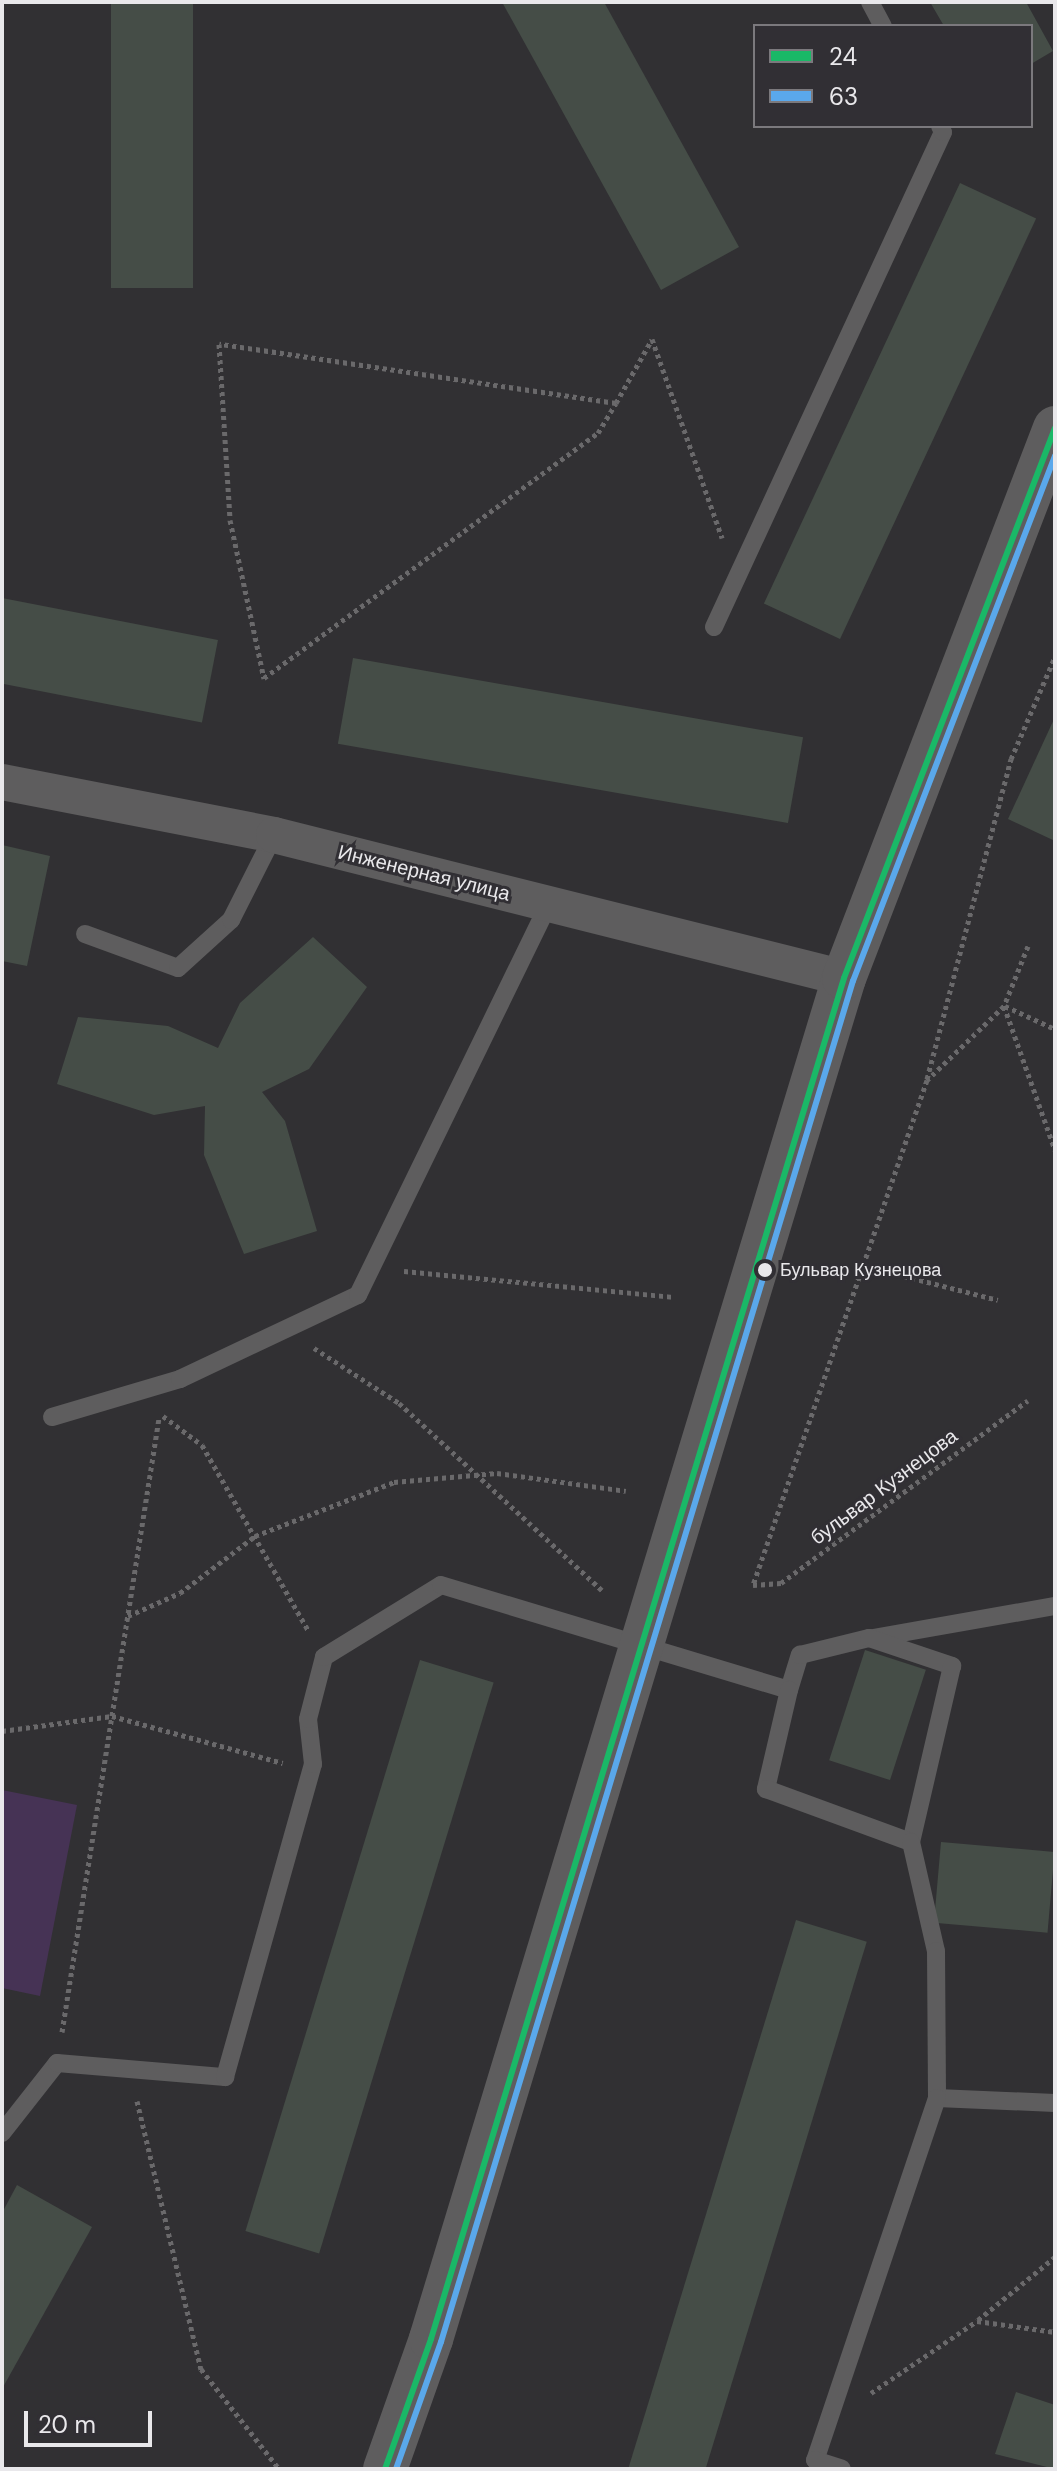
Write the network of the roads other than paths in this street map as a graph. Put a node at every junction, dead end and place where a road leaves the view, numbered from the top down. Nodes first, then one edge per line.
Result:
1 (870, 2) edge
2 (882, 24) edge
3 (941, 128) edge
4 (1055, 428) edge
5 (714, 627) dead end
6 (2, 782) edge
7 (274, 835) junction
8 (549, 904) junction
9 (85, 934) dead end
10 (844, 978) junction
11 (52, 1417) dead end
12 (1055, 1606) edge
13 (869, 1638) junction
14 (643, 1648) junction
15 (789, 1690) junction
16 (911, 1842) junction
17 (937, 2098) junction
18 (1055, 2103) edge
19 (2, 2133) edge
20 (385, 2469) edge
21 (842, 2469) edge

1 - 2 lane
3 - 5 lane
4 - 10 main road
6 - 7 street, Инженерная улица
7 - 8 street, Инженерная улица
7 - 9 lane
8 - 10 street, Инженерная улица
8 - 11 lane
10 - 14 main road
12 - 13 lane
13 - 15 lane
13 - 16 lane
14 - 15 lane
14 - 19 lane
14 - 20 main road
15 - 16 lane
16 - 17 lane
17 - 18 lane
17 - 21 lane

